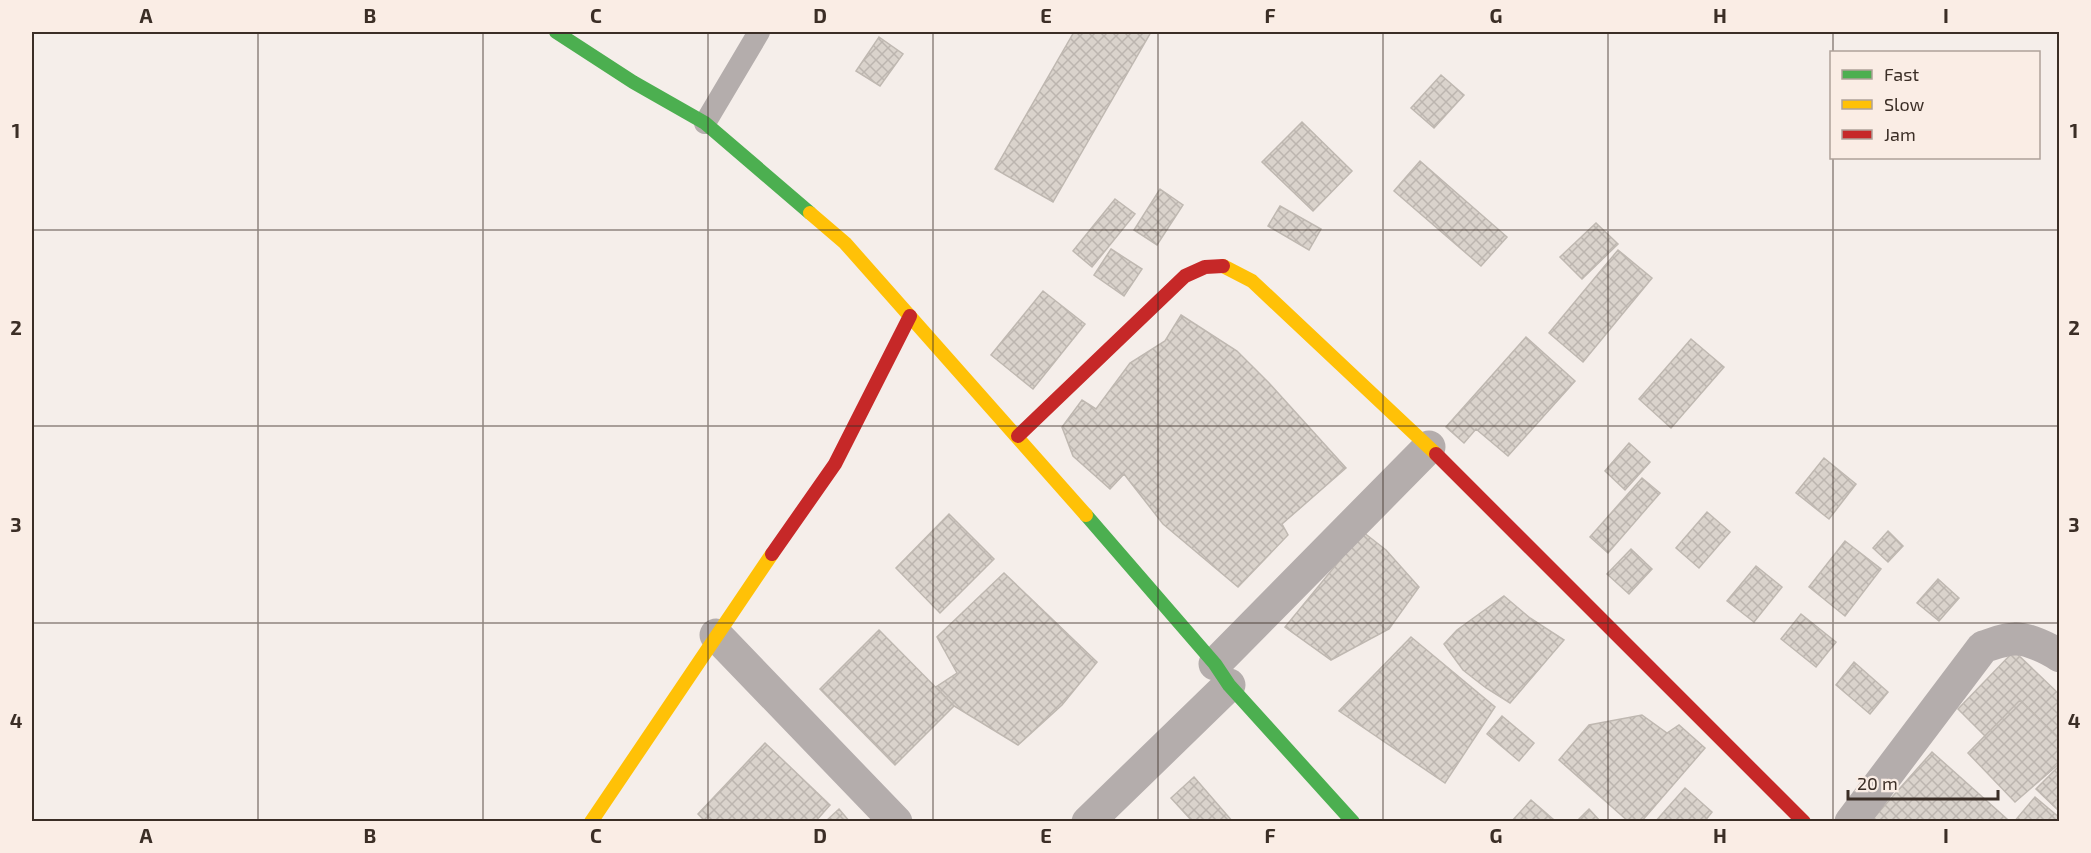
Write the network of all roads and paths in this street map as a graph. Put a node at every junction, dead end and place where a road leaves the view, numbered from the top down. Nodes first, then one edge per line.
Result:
1 (556, 32) edge
2 (759, 32) edge
3 (705, 123) junction
4 (910, 316) junction
5 (1018, 436) junction
6 (1429, 447) junction
7 (716, 635) junction
8 (2060, 656) edge
9 (1222, 675) junction
10 (591, 822) edge
11 (896, 822) edge
12 (1088, 822) edge
13 (1353, 822) edge
14 (1804, 822) edge
15 (1851, 822) edge

1 - 3 street
2 - 3 lane
3 - 4 street
4 - 5 street
4 - 7 street
5 - 6 street
5 - 9 street
6 - 9 street
6 - 14 street
7 - 10 street
7 - 11 street
8 - 15 street
9 - 12 street
9 - 13 street

